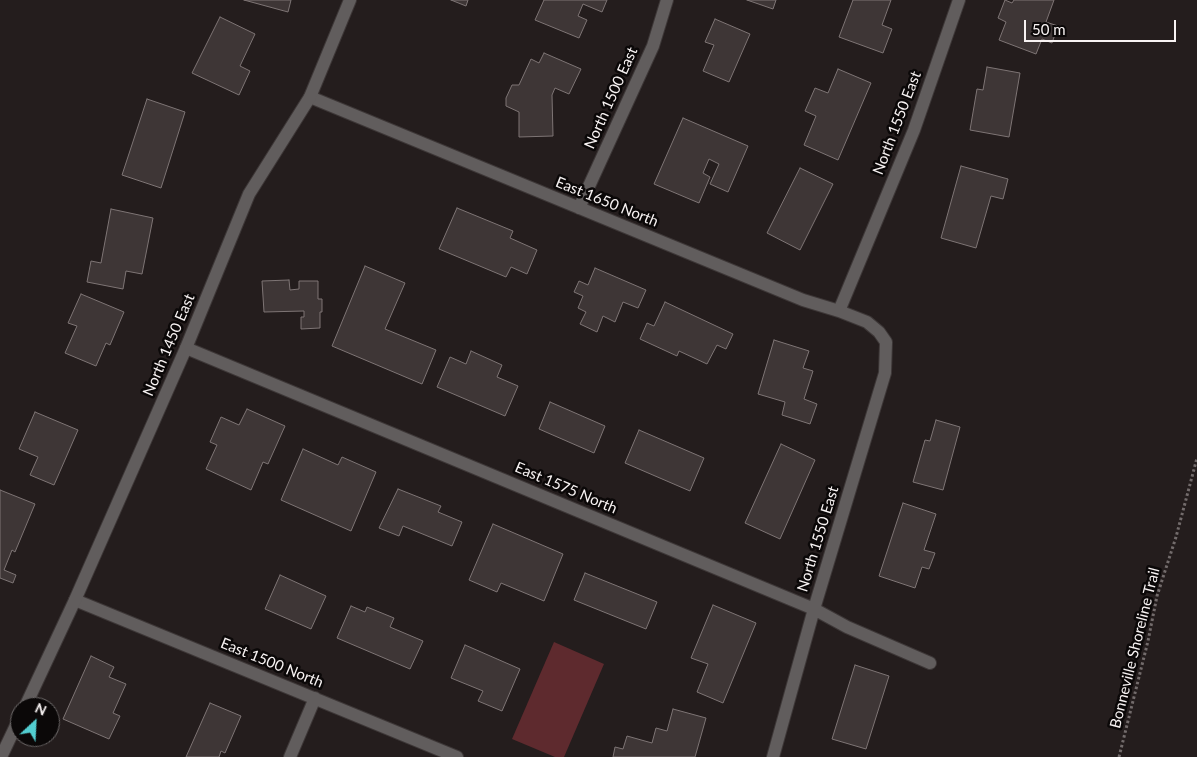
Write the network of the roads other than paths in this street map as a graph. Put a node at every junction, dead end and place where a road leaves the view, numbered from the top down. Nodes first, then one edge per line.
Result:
1 (350, 0) edge
2 (667, 0) edge
3 (959, 0) edge
4 (310, 96) junction
5 (579, 208) junction
6 (839, 311) junction
7 (879, 332) joint
8 (186, 348) junction
9 (75, 600) junction
10 (814, 609) junction
11 (930, 663) dead end
12 (29, 697) edge
13 (315, 698) junction
14 (10, 737) edge
15 (1, 755) edge
16 (290, 757) edge
17 (457, 757) edge
18 (772, 757) edge

1 - 4 street, North 1450 East
2 - 5 street, North 1500 East
3 - 6 street, North 1550 East
4 - 5 street, East 1650 North
4 - 8 street, North 1450 East
5 - 6 street, East 1650 North
6 - 7 street, East 1650 North
7 - 10 street, North 1550 East
8 - 9 street, North 1450 East
8 - 10 street, East 1575 North
9 - 12 street, North 1450 East
9 - 13 street, East 1500 North
10 - 11 street, East 1575 North
10 - 18 street, North 1550 East
13 - 16 street
13 - 17 street, East 1500 North
14 - 15 street

